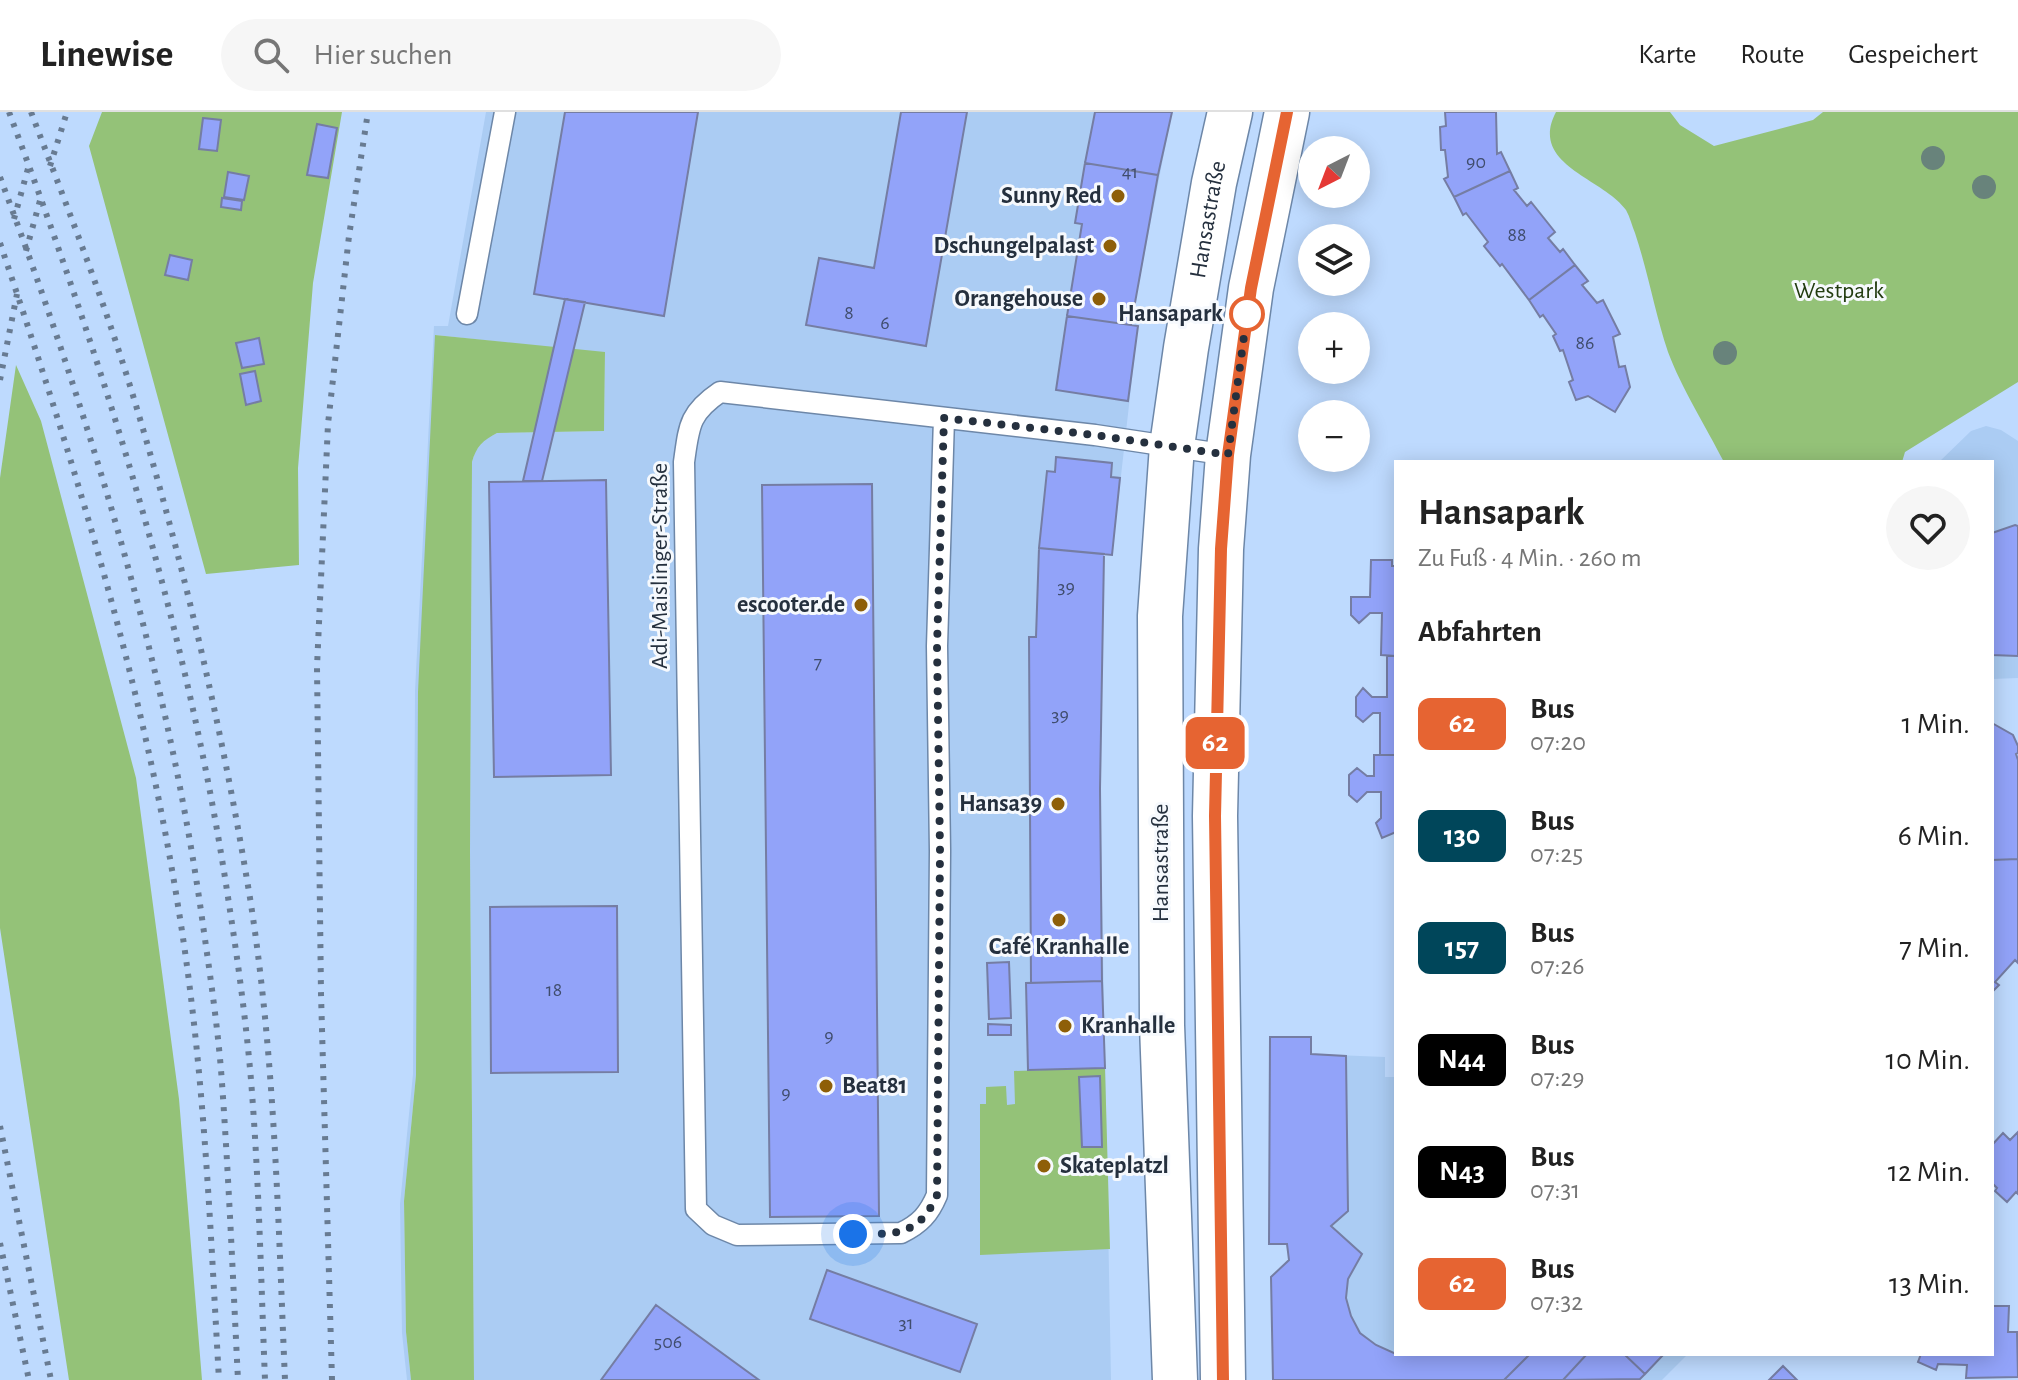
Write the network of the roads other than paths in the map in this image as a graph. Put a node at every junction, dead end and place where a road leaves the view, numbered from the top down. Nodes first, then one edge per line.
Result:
1 (505, 112) edge
2 (1230, 112) edge
3 (1287, 112) edge
4 (467, 314) dead end
5 (944, 418) junction
6 (1172, 446) junction
7 (1228, 455) junction
8 (1175, 1380) edge
9 (1223, 1380) edge

1 - 4 lane
2 - 6 main road, Hansastraße
3 - 7 main road
5 - 5 lane, Adi-Maislinger-Straße
5 - 6 lane, Adi-Maislinger-Straße
6 - 7 lane, Adi-Maislinger-Straße
6 - 8 main road, Hansastraße
7 - 9 main road

